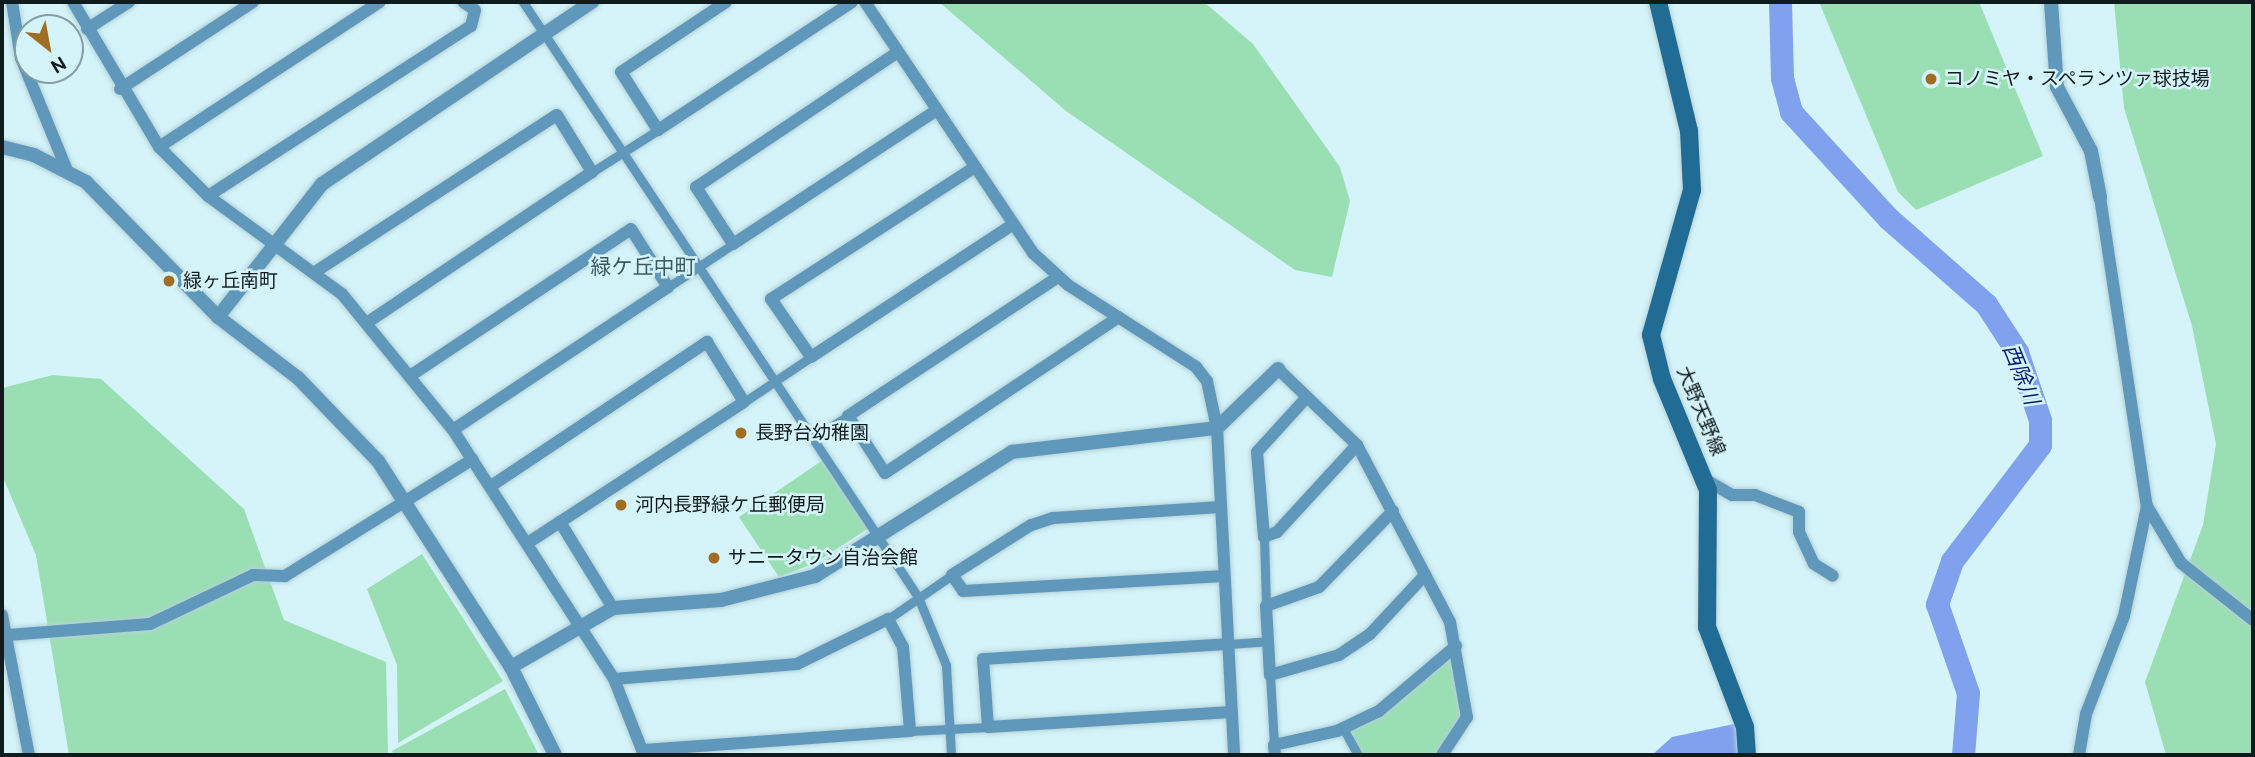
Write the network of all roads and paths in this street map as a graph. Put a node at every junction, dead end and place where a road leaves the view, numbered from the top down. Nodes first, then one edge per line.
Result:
1 (12, 2) edge
2 (73, 2) edge
3 (129, 2) edge
4 (253, 2) edge
5 (380, 2) edge
6 (463, 2) edge
7 (523, 2) edge
8 (726, 2) edge
9 (852, 2) edge
10 (865, 2) edge
11 (1658, 2) edge
12 (2052, 2) edge
13 (583, 4) edge
14 (87, 29) junction
15 (546, 33) junction
16 (898, 52) junction
17 (120, 89) junction
18 (937, 110) junction
19 (658, 130) junction
20 (159, 147) junction
21 (2, 148) edge
22 (625, 152) junction
23 (975, 167) junction
24 (67, 170) junction
25 (592, 172) junction
26 (208, 197) junction
27 (2100, 197) joint
28 (1012, 225) junction
29 (272, 243) junction
30 (733, 244) junction
31 (702, 267) junction
32 (316, 272) junction
33 (1058, 277) junction
34 (668, 287) junction
35 (218, 317) junction
36 (1119, 317) junction
37 (368, 322) junction
38 (811, 357) junction
39 (1278, 369) joint
40 (410, 376) junction
41 (776, 380) junction
42 (1307, 397) junction
43 (744, 402) junction
44 (848, 416) junction
45 (1217, 428) junction
46 (453, 430) junction
47 (813, 438) junction
48 (1357, 445) junction
49 (473, 459) junction
50 (1706, 480) junction
51 (491, 486) junction
52 (405, 504) junction
53 (2147, 506) junction
54 (1220, 507) junction
55 (1393, 511) junction
56 (560, 522) junction
57 (878, 536) junction
58 (1264, 537) junction
59 (528, 542) junction
60 (952, 575) junction
61 (1425, 575) junction
62 (1224, 576) junction
63 (1833, 576) dead end
64 (918, 597) junction
65 (1266, 606) junction
66 (613, 608) junction
67 (2, 615) edge
68 (888, 619) junction
69 (2253, 620) edge
70 (579, 625) junction
71 (6, 639) edge
72 (1268, 641) junction
73 (1229, 644) junction
74 (1456, 646) junction
75 (511, 667) junction
76 (1270, 676) junction
77 (614, 679) junction
78 (1232, 712) junction
79 (988, 727) junction
80 (1343, 728) junction
81 (950, 730) junction
82 (910, 731) junction
83 (1275, 750) edge
84 (643, 753) edge
85 (29, 755) edge
86 (555, 755) edge
87 (951, 755) edge
88 (1234, 755) edge
89 (1358, 755) edge
90 (1442, 755) edge
91 (1748, 755) edge
92 (2079, 755) edge

1 - 24 street
2 - 14 street
3 - 14 street
4 - 17 street
5 - 20 street
6 - 26 street
7 - 15 street
8 - 19 street
9 - 19 street
10 - 16 street
11 - 50 main road, 大野天野線
12 - 27 street
13 - 15 street
14 - 17 street
15 - 22 street
15 - 29 street
16 - 18 street
16 - 30 street
17 - 20 street
18 - 23 street
18 - 30 street
19 - 22 street
20 - 26 street
21 - 24 street
22 - 25 street
22 - 31 street
23 - 28 street
23 - 38 street
24 - 35 street
25 - 32 street
25 - 37 street
26 - 29 street
27 - 53 street
28 - 33 street
28 - 38 street
29 - 32 street
29 - 35 street
30 - 31 street
31 - 34 street
31 - 41 street
32 - 37 street
33 - 36 street
33 - 44 street
34 - 40 street
34 - 46 street
35 - 52 street
36 - 44 street
36 - 45 street
37 - 40 street
38 - 41 street
39 - 42 street
39 - 45 street
40 - 46 street
41 - 43 street
41 - 47 street
42 - 48 street
42 - 58 street
43 - 51 street
43 - 56 street
44 - 47 street
45 - 54 street
45 - 57 street
46 - 49 street
47 - 57 street
48 - 55 street
48 - 58 street
49 - 51 street
49 - 52 street
50 - 63 street
50 - 91 main road, 大野天野線
51 - 59 street
52 - 71 street
52 - 75 street
53 - 69 street
53 - 92 street
54 - 60 street
54 - 62 street
55 - 61 street
55 - 65 street
56 - 59 street
56 - 66 street
57 - 64 street
57 - 66 street
58 - 65 street
59 - 70 street
60 - 62 street
60 - 64 street
61 - 74 street
61 - 76 street
62 - 73 street
64 - 68 street
64 - 81 street
65 - 72 street
66 - 70 street
67 - 71 street
68 - 77 street
68 - 82 street
70 - 75 street
70 - 77 street
71 - 85 street
72 - 73 street
72 - 76 street
73 - 78 street
73 - 79 street
74 - 80 street
74 - 90 street
75 - 86 street
76 - 83 street
77 - 84 street
78 - 79 street
78 - 88 street
79 - 81 street
80 - 83 street
80 - 89 street
81 - 82 street
81 - 87 street
82 - 84 street

